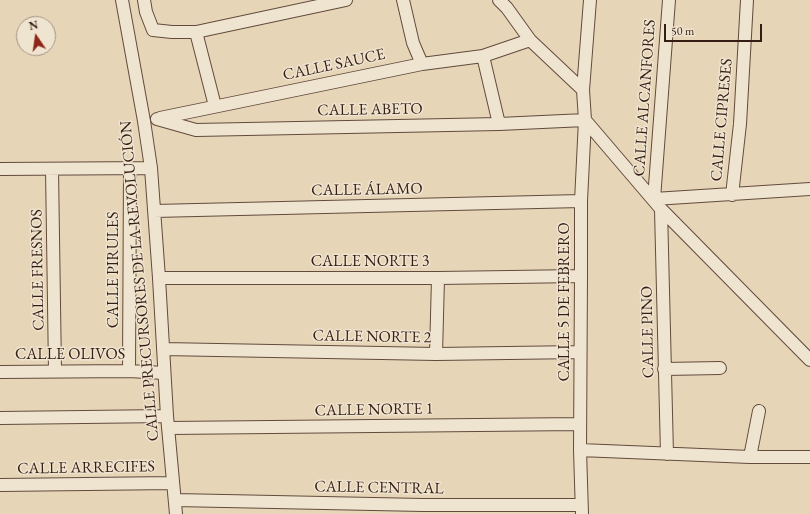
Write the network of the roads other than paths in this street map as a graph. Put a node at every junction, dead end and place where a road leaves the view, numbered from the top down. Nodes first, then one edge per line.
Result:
1 (122, 0) edge
2 (144, 0) edge
3 (346, 0) edge
4 (403, 0) edge
5 (590, 0) edge
6 (669, 0) edge
7 (747, 0) edge
8 (505, 3) edge
9 (196, 32) junction
10 (530, 40) junction
11 (484, 56) junction
12 (422, 64) junction
13 (583, 90) junction
14 (215, 106) junction
15 (157, 118) junction
16 (585, 120) junction
17 (144, 121) junction
18 (499, 124) junction
19 (151, 168) junction
20 (0, 169) edge
21 (52, 169) junction
22 (130, 169) junction
23 (810, 190) edge
24 (732, 195) junction
25 (654, 199) junction
26 (581, 201) junction
27 (661, 209) junction
28 (154, 211) junction
29 (580, 276) junction
30 (159, 278) junction
31 (438, 278) junction
32 (163, 349) junction
33 (580, 352) junction
34 (436, 354) junction
35 (810, 360) edge
36 (720, 368) dead end
37 (664, 369) junction
38 (55, 371) junction
39 (129, 371) junction
40 (0, 372) edge
41 (164, 373) junction
42 (759, 411) dead end
43 (0, 418) edge
44 (168, 422) junction
45 (580, 424) junction
46 (580, 450) junction
47 (667, 454) junction
48 (750, 457) junction
49 (810, 457) edge
50 (173, 483) junction
51 (0, 485) edge
52 (175, 500) junction
53 (366, 509) edge
54 (420, 510) edge
55 (582, 510) edge
56 (176, 514) edge

1 - 17 street, CALLE PRECURSORES DE LA REVOLUCIÓN
2 - 9 street
3 - 9 street
4 - 12 street
5 - 13 street
6 - 25 street, CALLE ALCANFORES
7 - 24 street, CALLE CIPRESES
8 - 10 street
9 - 14 street
10 - 11 street, CALLE SAUCE
10 - 13 street
11 - 12 street, CALLE SAUCE
11 - 18 street
12 - 14 street, CALLE SAUCE
13 - 16 street, CALLE 5 DE FEBRERO
14 - 15 street, CALLE SAUCE
15 - 17 street, CALLE SAUCE
15 - 18 street, CALLE ABETO
16 - 18 street, CALLE ABETO
16 - 25 street
16 - 26 street, CALLE 5 DE FEBRERO
17 - 19 street, CALLE PRECURSORES DE LA REVOLUCIÓN
19 - 22 street
19 - 28 street, CALLE PRECURSORES DE LA REVOLUCIÓN
20 - 21 street
21 - 22 street
21 - 38 street, CALLE FRESNOS
22 - 39 street, CALLE PIRULES
23 - 24 street
24 - 25 street
25 - 27 street
26 - 28 street, CALLE ÁLAMO
26 - 29 street, CALLE 5 DE FEBRERO
27 - 35 street
27 - 37 street, CALLE PINO
28 - 30 street, CALLE PRECURSORES DE LA REVOLUCIÓN
29 - 31 street, CALLE NORTE 3
29 - 33 street, CALLE 5 DE FEBRERO
30 - 31 street, CALLE NORTE 3
30 - 32 street, CALLE PRECURSORES DE LA REVOLUCIÓN
31 - 34 street
32 - 34 street, CALLE NORTE 2
32 - 41 street, CALLE PRECURSORES DE LA REVOLUCIÓN
33 - 34 street, CALLE NORTE 2
33 - 45 street, CALLE 5 DE FEBRERO
36 - 37 street
37 - 47 street, CALLE PINO
38 - 39 street, CALLE OLIVOS
38 - 40 street, CALLE OLIVOS
39 - 41 street, CALLE OLIVOS
41 - 44 street, CALLE PRECURSORES DE LA REVOLUCIÓN
42 - 48 street
43 - 44 street, CALLE NORTE 1
44 - 45 street, CALLE NORTE 1
44 - 50 street, CALLE PRECURSORES DE LA REVOLUCIÓN
45 - 46 street, CALLE 5 DE FEBRERO
46 - 47 street
46 - 55 street, CALLE 5 DE FEBRERO
47 - 48 street
48 - 49 street
50 - 51 street, CALLE ARRECIFES
50 - 52 street, CALLE PRECURSORES DE LA REVOLUCIÓN
52 - 53 street, CALLE CENTRAL
52 - 56 street, CALLE PRECURSORES DE LA REVOLUCIÓN
53 - 54 street, CALLE CENTRAL
54 - 55 street, CALLE CENTRAL

